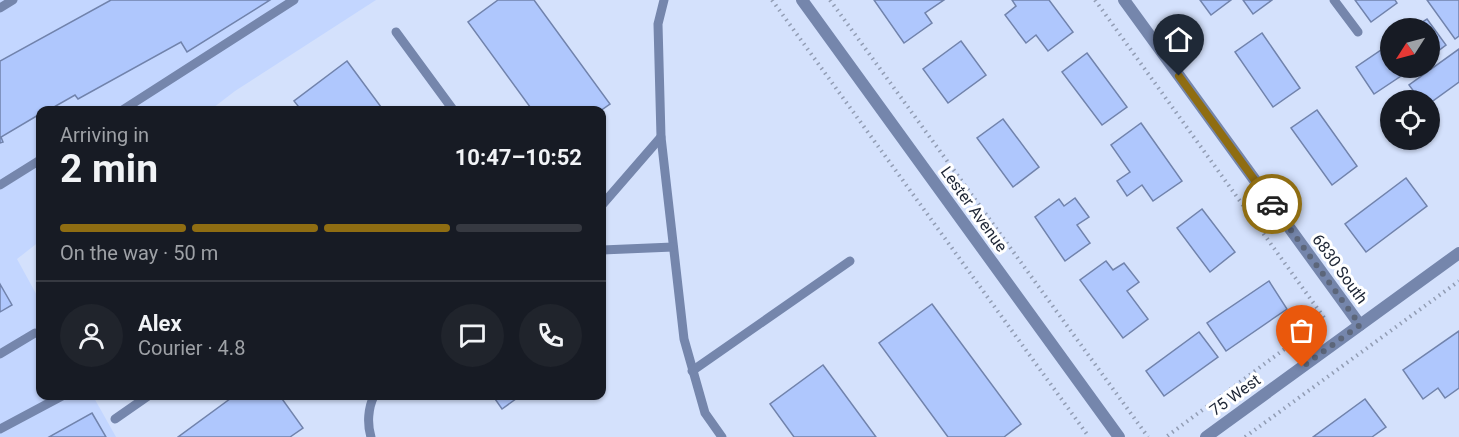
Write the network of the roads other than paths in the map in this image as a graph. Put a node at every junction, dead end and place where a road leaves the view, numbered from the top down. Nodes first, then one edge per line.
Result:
1 (13, 0) edge
2 (294, 0) edge
3 (664, 0) edge
4 (802, 0) edge
5 (1124, 0) edge
6 (1334, 0) edge
7 (0, 8) edge
8 (396, 32) dead end
9 (1358, 32) dead end
10 (129, 106) edge
11 (450, 106) edge
12 (661, 137) junction
13 (36, 162) edge
14 (0, 185) edge
15 (606, 201) edge
16 (673, 247) junction
17 (606, 250) edge
18 (1459, 253) edge
19 (850, 261) dead end
20 (1360, 325) junction
21 (35, 333) dead end
22 (0, 354) edge
23 (692, 371) junction
24 (54, 400) edge
25 (142, 400) edge
26 (372, 400) edge
27 (115, 419) dead end
28 (0, 429) edge
29 (370, 437) edge
30 (722, 437) edge
31 (1119, 437) edge
32 (1206, 437) edge

1 - 7 lane
2 - 10 lane
3 - 12 lane
4 - 31 street, Lester Avenue
5 - 20 street, 6830 South
6 - 9 lane
8 - 11 lane
12 - 15 lane
12 - 16 lane
13 - 14 lane
16 - 17 lane
16 - 23 lane
18 - 20 street, 75 West
19 - 23 lane
20 - 32 street, 75 West
21 - 22 lane
23 - 30 lane
24 - 28 lane
25 - 27 lane
26 - 29 lane

